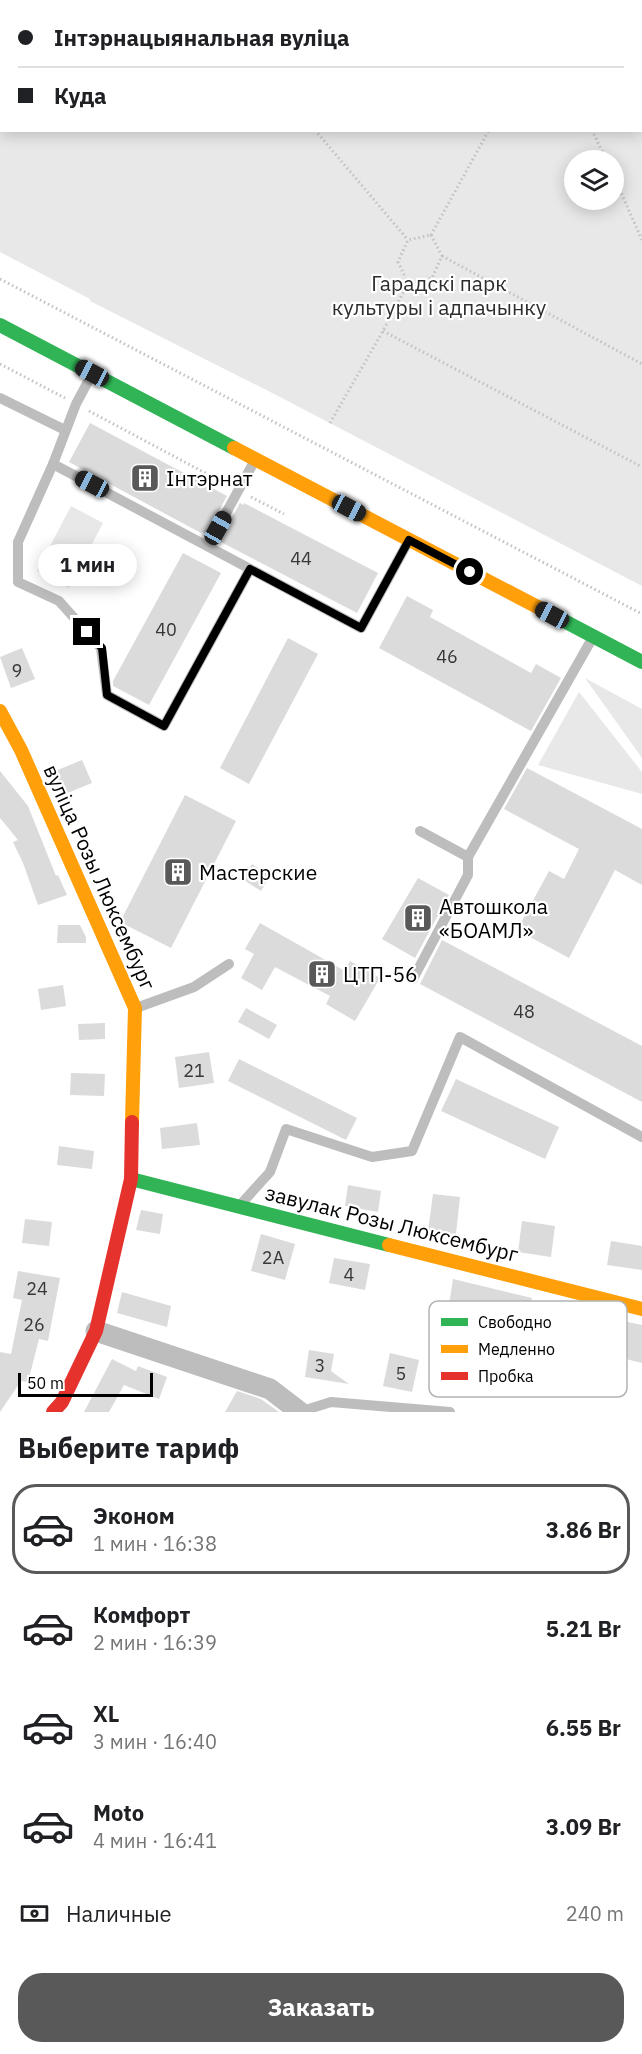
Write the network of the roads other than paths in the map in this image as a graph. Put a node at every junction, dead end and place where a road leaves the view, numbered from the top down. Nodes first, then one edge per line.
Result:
1 (0, 325) edge
2 (92, 373) junction
3 (0, 398) edge
4 (65, 430) junction
5 (255, 459) junction
6 (53, 464) junction
7 (409, 540) junction
8 (208, 546) junction
9 (250, 569) junction
10 (593, 636) junction
11 (642, 662) edge
12 (0, 711) edge
13 (420, 831) dead end
14 (468, 857) junction
15 (229, 964) dead end
16 (412, 979) dead end
17 (135, 1008) junction
18 (642, 1137) edge
19 (131, 1179) junction
20 (239, 1206) junction
21 (611, 1301) edge
22 (627, 1305) edge
23 (642, 1309) edge
24 (96, 1331) junction
25 (53, 1412) edge
26 (300, 1412) edge
27 (450, 1412) edge

1 - 2 street
2 - 4 lane
2 - 5 street
3 - 4 lane
4 - 6 lane
5 - 7 street
5 - 8 lane
6 - 8 lane
6 - 9 lane
7 - 9 lane
7 - 10 street
8 - 9 lane
10 - 11 street
10 - 14 lane
12 - 17 street, вуліца Розы Люксембург
13 - 14 lane
14 - 16 lane
15 - 17 lane
17 - 19 street, вуліца Розы Люксембург
18 - 20 lane
19 - 20 street, завулак Розы Люксембург
19 - 24 street, вуліца Розы Люксембург
20 - 21 street, завулак Розы Люксембург
22 - 23 street, завулак Розы Люксембург
24 - 25 street, вуліца Розы Люксембург
24 - 26 street
26 - 27 lane

